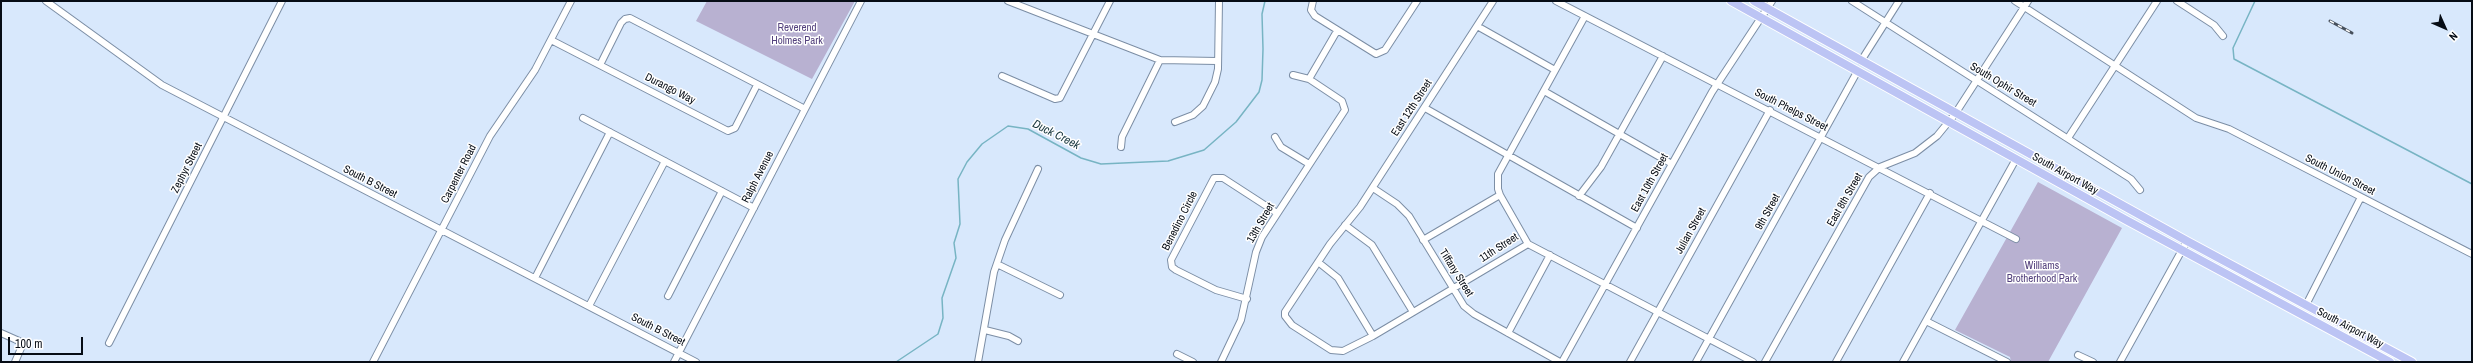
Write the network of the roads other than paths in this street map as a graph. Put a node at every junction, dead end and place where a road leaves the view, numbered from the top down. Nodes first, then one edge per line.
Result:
1 (46, 1) edge
2 (282, 1) edge
3 (571, 1) edge
4 (861, 1) edge
5 (1008, 1) edge
6 (1110, 1) edge
7 (1219, 1) edge
8 (1313, 1) edge
9 (1417, 1) edge
10 (1493, 1) edge
11 (1556, 1) edge
12 (1731, 1) edge
13 (1754, 1) edge
14 (1852, 1) edge
15 (1899, 1) edge
16 (2015, 1) edge
17 (2028, 1) edge
18 (2157, 1) edge
19 (2177, 1) edge
20 (1769, 5) edge
21 (2024, 7) junction
22 (1585, 16) junction
23 (1761, 18) junction
24 (1885, 22) junction
25 (1478, 26) junction
26 (1337, 32) junction
27 (1093, 34) junction
28 (2224, 36) dead end
29 (551, 40) junction
30 (1663, 56) junction
31 (1160, 60) junction
32 (1218, 61) junction
33 (1862, 61) junction
34 (600, 65) junction
35 (2115, 66) junction
36 (1555, 70) junction
37 (1857, 72) junction
38 (1293, 75) dead end
39 (1002, 76) dead end
40 (1309, 79) junction
41 (1977, 80) junction
42 (1718, 84) junction
43 (757, 85) junction
44 (1544, 90) junction
45 (1424, 108) junction
46 (805, 109) junction
47 (1770, 110) junction
48 (1955, 114) junction
49 (223, 118) junction
50 (583, 118) dead end
51 (1950, 121) junction
52 (1175, 122) dead end
53 (610, 132) junction
54 (1619, 134) junction
55 (1275, 136) dead end
56 (1821, 137) junction
57 (2068, 138) junction
58 (1121, 147) dead end
59 (1507, 156) junction
60 (2016, 159) junction
61 (665, 161) junction
62 (1309, 164) junction
63 (1672, 164) junction
64 (1880, 167) junction
65 (1038, 169) dead end
66 (1373, 188) junction
67 (2140, 190) dead end
68 (722, 191) junction
69 (1930, 193) junction
70 (1500, 195) junction
71 (1579, 196) junction
72 (2361, 197) junction
73 (754, 208) junction
74 (1277, 213) junction
75 (1982, 220) junction
76 (1345, 225) junction
77 (1637, 228) junction
78 (441, 231) junction
79 (2016, 239) dead end
80 (1423, 240) junction
81 (2186, 242) junction
82 (1528, 244) junction
83 (2182, 250) junction
84 (2472, 254) edge
85 (1550, 256) junction
86 (1318, 262) junction
87 (997, 264) junction
88 (535, 278) junction
89 (1604, 286) junction
90 (1452, 289) junction
91 (1060, 295) dead end
92 (668, 296) dead end
93 (1247, 299) junction
94 (2306, 305) junction
95 (589, 306) junction
96 (1413, 312) junction
97 (1657, 313) junction
98 (1285, 316) joint
99 (1926, 321) junction
100 (985, 330) junction
101 (1, 333) edge
102 (1508, 333) junction
103 (1373, 336) junction
104 (1709, 339) junction
105 (1018, 341) dead end
106 (109, 343) dead end
107 (679, 353) junction
108 (1177, 354) dead end
109 (2078, 355) dead end
110 (15, 362) edge
111 (373, 362) edge
112 (674, 362) edge
113 (696, 362) edge
114 (978, 362) edge
115 (1193, 362) edge
116 (1220, 362) edge
117 (1561, 362) edge
118 (1630, 362) edge
119 (1696, 362) edge
120 (1754, 362) edge
121 (1766, 362) edge
122 (1836, 362) edge
123 (1903, 362) edge
124 (2007, 362) edge
125 (2093, 362) edge
126 (2120, 362) edge
127 (2390, 362) edge
128 (2412, 362) edge

1 - 49 street, South B Street
2 - 49 street, Zephyr Street
3 - 29 street, Carpenter Road
4 - 46 street, Ralph Avenue
5 - 27 street
6 - 27 street
7 - 32 street
8 - 26 street
9 - 26 street
10 - 25 street, East 12th Street
11 - 22 street, South Phelps Street
12 - 23 main road, South Airport Way
13 - 20 main road, South Airport Way
14 - 24 street, South Ophir Street
15 - 24 street
16 - 21 street, South Union Street
17 - 21 street, East 8th Street
18 - 35 street
19 - 28 street
20 - 23 street, East 10th Street
20 - 33 main road, South Airport Way
21 - 35 street, South Union Street
21 - 41 street, East 8th Street
22 - 30 street, South Phelps Street
22 - 36 street, 11th Street
23 - 37 main road, South Airport Way
23 - 42 street, East 10th Street
24 - 33 street
24 - 41 street, South Ophir Street
25 - 36 street
25 - 45 street, East 12th Street
26 - 40 street
27 - 31 street
27 - 39 street
29 - 34 street, Durango Way
29 - 78 street, Carpenter Road
30 - 42 street, South Phelps Street
30 - 54 street
31 - 32 street
31 - 58 street
32 - 52 street
33 - 48 main road, South Airport Way
34 - 43 street, Durango Way
34 - 43 street
35 - 57 street
35 - 72 street, South Union Street
36 - 44 street, 11th Street
37 - 51 main road, South Airport Way
37 - 56 street, 9th Street
38 - 40 street
40 - 62 street, 13th Street
41 - 48 street, East 8th Street
41 - 57 street, South Ophir Street
42 - 47 street, South Phelps Street
42 - 63 street, East 10th Street
43 - 46 street
44 - 54 street
44 - 59 street, 11th Street
45 - 59 street
45 - 66 street, East 12th Street
46 - 73 street, Ralph Avenue
47 - 56 street, South Phelps Street
47 - 97 street, Julian Street
48 - 51 street, East 8th Street
48 - 81 main road, South Airport Way
49 - 78 street, South B Street
49 - 106 street, Zephyr Street
50 - 53 street
51 - 60 main road, South Airport Way
51 - 64 street, East 8th Street
53 - 61 street
53 - 88 street
54 - 63 street
54 - 71 street
55 - 62 street
56 - 64 street, South Phelps Street
56 - 104 street, 9th Street
57 - 67 street, South Ophir Street
59 - 70 street, 11th Street
59 - 71 street
60 - 75 street
60 - 83 main road, South Airport Way
61 - 68 street
61 - 95 street
62 - 74 street, 13th Street
63 - 77 street, East 10th Street
64 - 69 street, South Phelps Street
64 - 121 street, East 8th Street
65 - 87 street
66 - 76 street, East 12th Street
66 - 80 street, Tiffany Street
68 - 73 street
68 - 92 street
69 - 75 street, South Phelps Street
69 - 122 street
70 - 80 street
70 - 82 street, 11th Street
71 - 77 street
72 - 84 street, South Union Street
72 - 94 street
73 - 107 street, Ralph Avenue
74 - 93 street, 13th Street
74 - 93 street, Benedino Circle
75 - 79 street, South Phelps Street
75 - 99 street
76 - 86 street, East 12th Street
76 - 96 street
77 - 89 street, East 10th Street
78 - 88 street, South B Street
78 - 111 street, Carpenter Road
80 - 90 street, Tiffany Street
81 - 83 street
81 - 94 main road, South Airport Way
82 - 85 street
82 - 90 street, 11th Street
83 - 126 street
83 - 127 main road, South Airport Way
85 - 89 street
85 - 102 street
86 - 98 street, East 12th Street
86 - 103 street
87 - 91 street
87 - 100 street
88 - 95 street, South B Street
89 - 97 street
89 - 117 street, East 10th Street
90 - 96 street, 11th Street
90 - 102 street, Tiffany Street
93 - 116 street, 13th Street
94 - 128 main road, South Airport Way
95 - 107 street, South B Street
96 - 103 street, 11th Street
97 - 104 street
97 - 118 street, Julian Street
98 - 103 street, 11th Street
99 - 123 street
99 - 124 street
100 - 105 street
100 - 114 street
101 - 110 street
102 - 117 street, Tiffany Street
104 - 119 street, 9th Street
104 - 120 street
107 - 112 street, Ralph Avenue
107 - 113 street, South B Street
108 - 115 street
109 - 125 street

